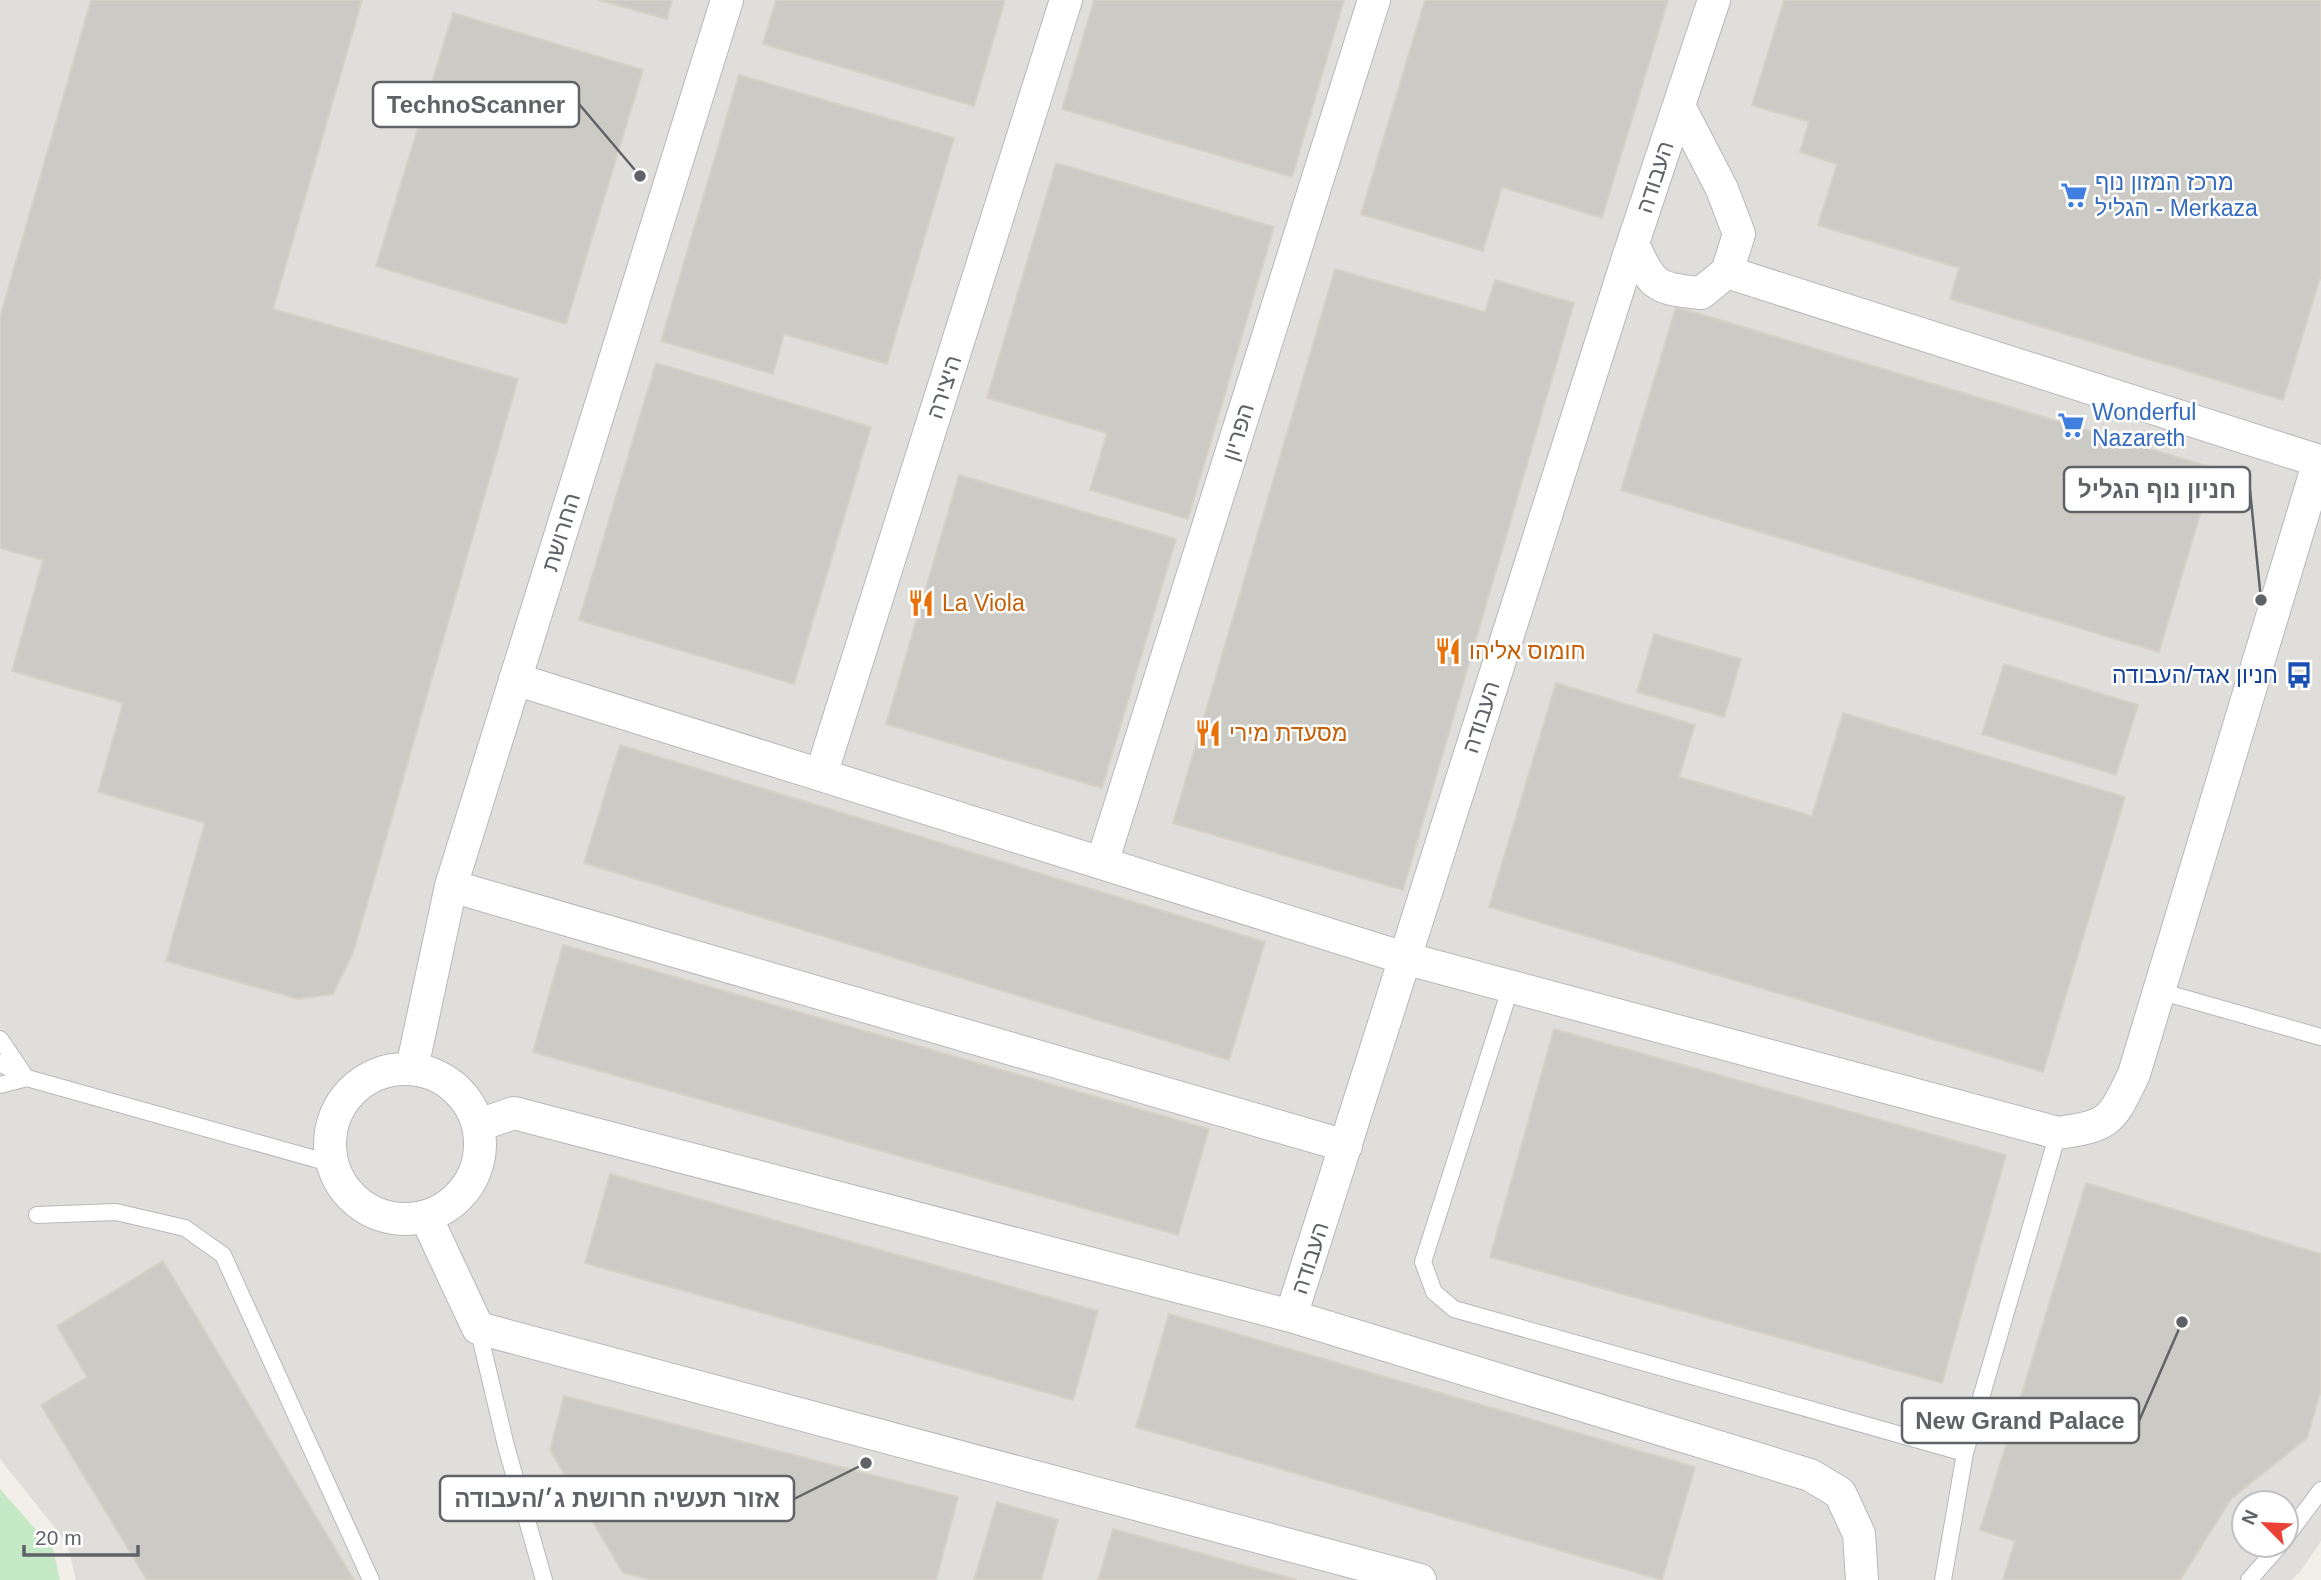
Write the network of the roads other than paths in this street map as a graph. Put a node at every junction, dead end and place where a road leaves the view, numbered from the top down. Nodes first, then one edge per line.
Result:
1 (727, 0) edge
2 (1066, 0) edge
3 (1374, 0) edge
4 (1714, 0) edge
5 (1679, 106) junction
6 (1633, 244) junction
7 (1727, 272) junction
8 (2320, 461) edge
9 (515, 679) junction
10 (821, 775) junction
11 (1102, 863) junction
12 (451, 886) junction
13 (1404, 958) junction
14 (1511, 986) junction
15 (2159, 991) junction
16 (2321, 1037) edge
17 (0, 1039) edge
18 (0, 1063) edge
19 (412, 1068) junction
20 (27, 1078) junction
21 (0, 1085) edge
22 (479, 1125) junction
23 (2058, 1133) junction
24 (1346, 1146) junction
25 (332, 1164) junction
26 (37, 1215) dead end
27 (426, 1217) junction
28 (1291, 1316) junction
29 (478, 1328) junction
30 (1965, 1453) junction
31 (2321, 1490) edge
32 (2300, 1518) edge
33 (2268, 1559) edge
34 (371, 1580) edge
35 (544, 1580) edge
36 (1420, 1580) edge
37 (1862, 1580) edge
38 (1943, 1580) edge
39 (2249, 1580) edge

1 - 9 street, החרושת
2 - 10 street, היצירה
3 - 11 street, הפריון
4 - 5 street, העבודה
5 - 6 street, העבודה
5 - 7 street
6 - 7 street
6 - 13 street, העבודה
7 - 8 street
8 - 15 street
9 - 10 street
9 - 12 street, החרושת
10 - 11 street
11 - 13 street
12 - 19 street, החרושת
12 - 24 street
13 - 14 street
13 - 24 street, העבודה
14 - 23 street
14 - 30 lane
15 - 16 lane
15 - 23 street
17 - 20 lane
18 - 20 lane
19 - 22 street
19 - 25 street
20 - 21 lane
20 - 25 lane
22 - 27 street
22 - 28 street
23 - 30 lane
24 - 28 street, העבודה
25 - 27 street
26 - 34 lane
27 - 29 street
28 - 37 street
29 - 35 lane
29 - 36 street
30 - 38 lane
31 - 32 lane
33 - 39 lane

